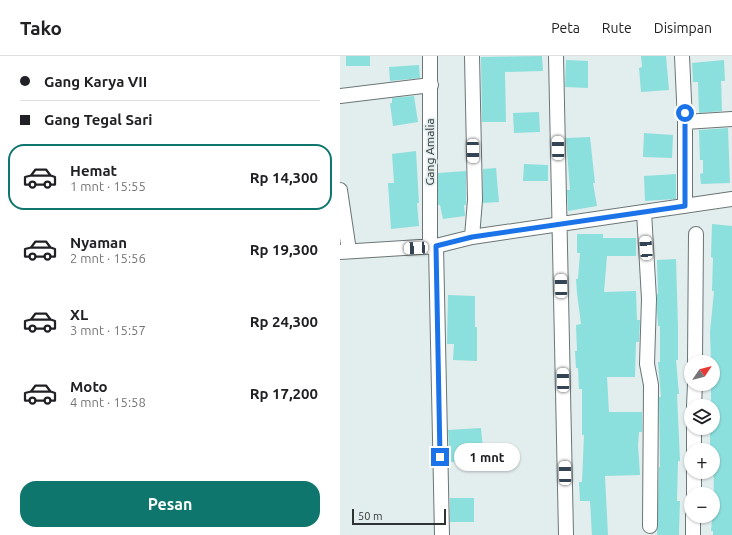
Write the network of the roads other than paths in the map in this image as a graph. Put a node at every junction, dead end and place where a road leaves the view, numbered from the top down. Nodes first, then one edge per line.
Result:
1 (430, 56) edge
2 (472, 56) edge
3 (556, 56) edge
4 (682, 56) edge
5 (431, 85) junction
6 (340, 96) edge
7 (732, 119) edge
8 (685, 122) junction
9 (340, 190) edge
10 (732, 199) edge
11 (685, 206) junction
12 (644, 212) junction
13 (560, 224) junction
14 (696, 234) dead end
15 (472, 237) junction
16 (433, 247) junction
17 (344, 252) edge
18 (695, 355) edge
19 (693, 523) edge
20 (650, 526) dead end
21 (442, 535) edge
22 (566, 535) edge
23 (693, 535) edge

1 - 5 street, Gang Amalia
2 - 15 street
3 - 13 street
4 - 8 street
5 - 6 street
5 - 16 street, Gang Amalia
7 - 8 street
8 - 11 street
9 - 17 street
10 - 11 street
11 - 12 street
12 - 13 street
12 - 20 street
13 - 15 street
13 - 22 street
14 - 18 street
15 - 16 street
16 - 17 street
16 - 21 street, Gang Amalia
19 - 23 street

